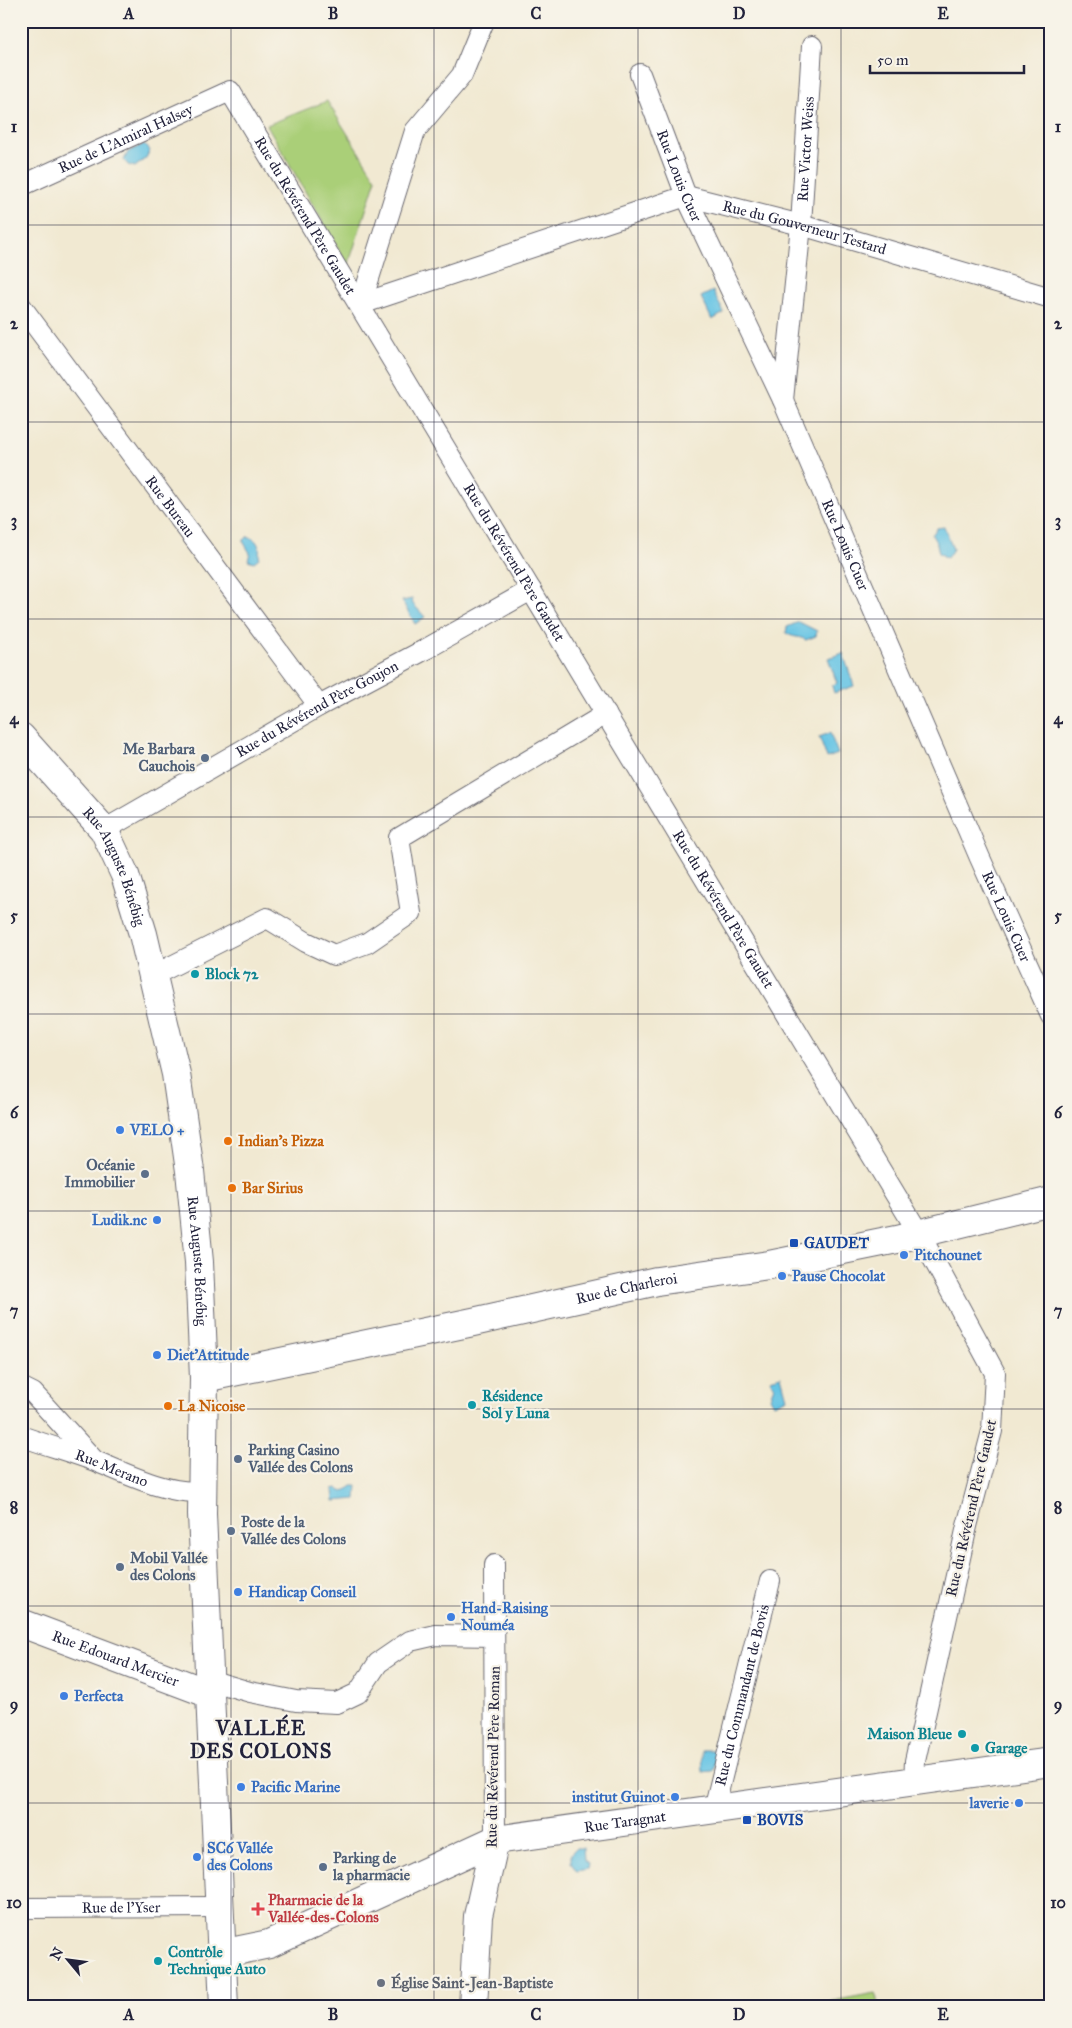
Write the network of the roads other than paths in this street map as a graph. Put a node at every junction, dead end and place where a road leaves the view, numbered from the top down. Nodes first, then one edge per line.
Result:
1 (484, 21) edge
2 (812, 46) dead end
3 (640, 74) dead end
4 (230, 91) joint
5 (21, 186) edge
6 (686, 196) junction
7 (801, 224) junction
8 (1051, 298) edge
9 (360, 304) junction
10 (21, 306) edge
11 (783, 400) junction
12 (530, 590) junction
13 (319, 706) junction
14 (606, 714) junction
15 (21, 737) edge
16 (104, 830) junction
17 (152, 976) junction
18 (1051, 1016) edge
19 (1051, 1201) edge
20 (919, 1233) junction
21 (204, 1378) junction
22 (21, 1387) edge
23 (21, 1436) edge
24 (95, 1461) junction
25 (202, 1491) junction
26 (494, 1565) dead end
27 (770, 1581) dead end
28 (21, 1623) edge
29 (494, 1636) junction
30 (210, 1687) junction
31 (1051, 1762) edge
32 (914, 1782) junction
33 (716, 1810) junction
34 (495, 1840) junction
35 (220, 1907) junction
36 (21, 1908) edge
37 (220, 1954) junction
38 (224, 2007) edge
39 (473, 2007) edge

1 - 9 street
2 - 7 street, Rue Victor Weiss
3 - 6 street, Rue Louis Cuer
4 - 5 street, Rue de L'Amiral Halsey
4 - 9 street, Rue du Révérend Père Gaudet
6 - 7 street, Rue du Gouverneur Testard
6 - 9 street
6 - 11 street, Rue Louis Cuer
7 - 8 street, Rue du Gouverneur Testard
7 - 11 street, Rue Victor Weiss
9 - 12 street, Rue du Révérend Père Gaudet
10 - 13 street, Rue Bureau
11 - 18 street, Rue Louis Cuer
12 - 13 street, Rue du Révérend Père Goujon
12 - 14 street, Rue du Révérend Père Gaudet
13 - 16 street, Rue du Révérend Père Goujon
14 - 17 street
14 - 20 street, Rue du Révérend Père Gaudet
15 - 16 street, Rue Auguste Bénébig
16 - 17 street, Rue Auguste Bénébig
17 - 21 street, Rue Auguste Bénébig
19 - 20 street, Rue de Charleroi
20 - 21 street, Rue de Charleroi
20 - 32 street, Rue du Révérend Père Gaudet
21 - 25 street, Rue Auguste Bénébig
22 - 24 street
23 - 24 street, Rue Merano
24 - 25 street, Rue Merano
25 - 30 street, Rue Auguste Bénébig
26 - 29 street, Rue du Révérend Père Roman
27 - 33 street, Rue du Commandant de Bovis
28 - 30 street, Rue Edouard Mercier
29 - 30 street
29 - 34 street, Rue du Révérend Père Roman
30 - 35 street, Rue Auguste Bénébig
31 - 32 street, Rue Taragnat
32 - 33 street, Rue Taragnat
33 - 34 street, Rue Taragnat
34 - 37 street, Rue Taragnat
34 - 39 street, Rue du Révérend Père Roman
35 - 36 street, Rue de l'Yser
35 - 37 street, Rue Auguste Bénébig
37 - 38 street, Rue Auguste Bénébig

